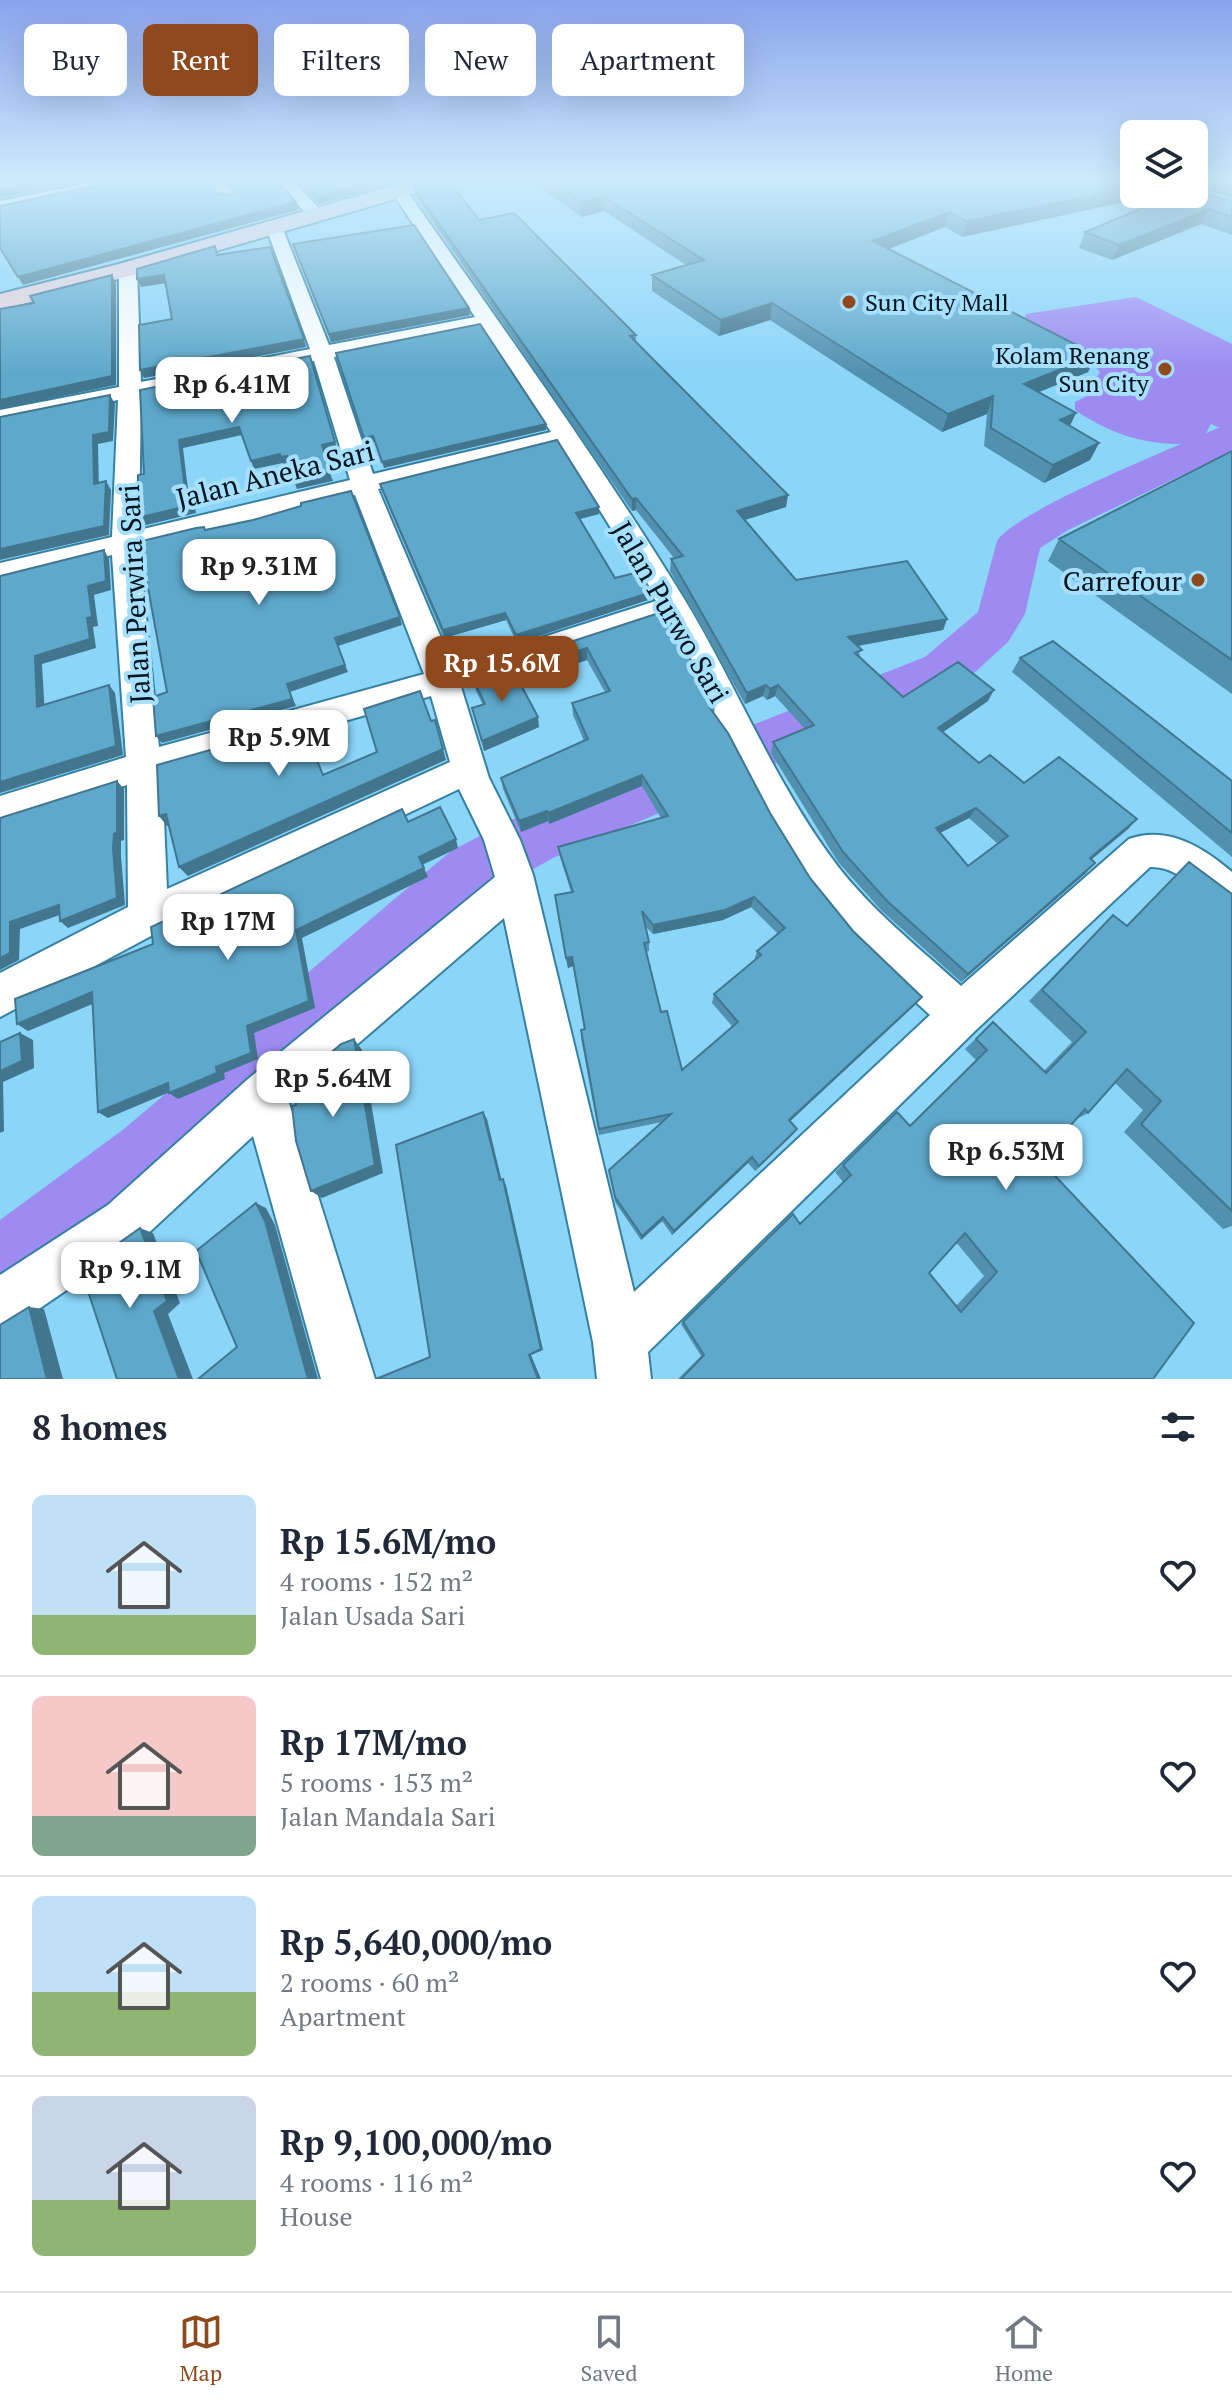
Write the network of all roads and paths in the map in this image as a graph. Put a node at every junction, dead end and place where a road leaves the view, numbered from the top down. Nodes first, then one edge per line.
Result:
1 (210, 245) edge
2 (281, 245) edge
3 (436, 245) edge
4 (128, 269) junction
5 (0, 302) edge
6 (488, 320) junction
7 (322, 354) junction
8 (130, 392) junction
9 (0, 417) edge
10 (564, 436) junction
11 (364, 485) junction
12 (125, 543) junction
13 (0, 573) edge
14 (673, 606) junction
15 (443, 681) junction
16 (144, 766) junction
17 (469, 769) junction
18 (0, 811) edge
19 (510, 867) junction
20 (1232, 896) edge
21 (148, 917) junction
22 (0, 996) edge
23 (961, 1015) junction
24 (264, 1095) junction
25 (0, 1305) edge
26 (622, 1360) edge
27 (348, 1379) edge

1 - 4 street
2 - 7 street
3 - 6 street, Jalan Purwo Sari
4 - 5 street
4 - 8 street, Jalan Perwira Sari
6 - 7 street
6 - 10 street, Jalan Purwo Sari
7 - 8 street
7 - 11 street
8 - 9 street
8 - 12 street, Jalan Perwira Sari
10 - 11 street, Jalan Aneka Sari
10 - 14 street, Jalan Purwo Sari
11 - 12 street, Jalan Aneka Sari
11 - 15 street
12 - 13 street, Jalan Aneka Sari
12 - 16 street, Jalan Perwira Sari
14 - 15 street
14 - 23 street, Jalan Purwo Sari
15 - 16 street
15 - 17 street
16 - 18 street
16 - 21 street, Jalan Perwira Sari
17 - 19 street
17 - 21 street
19 - 24 street
19 - 26 street
20 - 23 street
21 - 22 street
23 - 26 street
24 - 25 street
24 - 27 street

